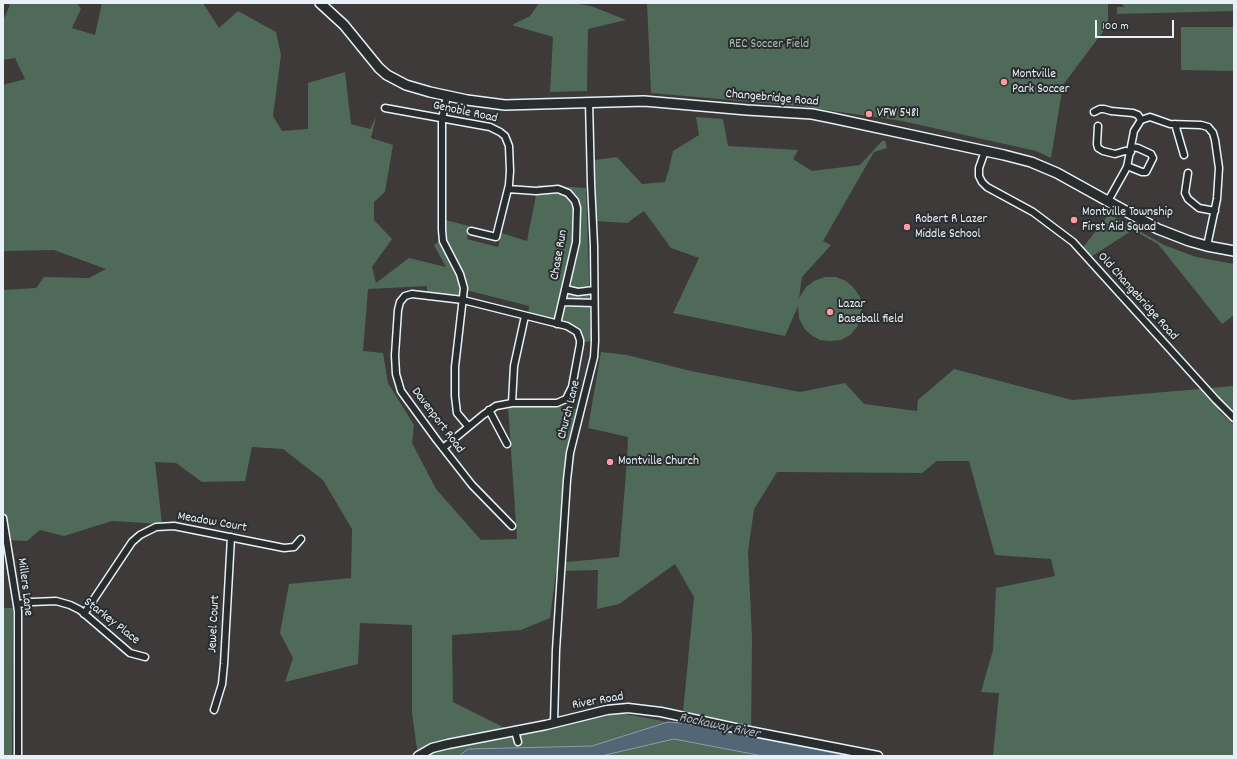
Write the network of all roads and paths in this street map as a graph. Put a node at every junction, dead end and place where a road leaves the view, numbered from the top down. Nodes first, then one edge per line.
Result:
1 (320, 3) edge
2 (447, 96) junction
3 (589, 102) junction
4 (385, 108) dead end
5 (1094, 112) dead end
6 (442, 119) junction
7 (1141, 120) junction
8 (1175, 124) junction
9 (1098, 126) dead end
10 (1131, 149) junction
11 (986, 151) junction
12 (1184, 155) dead end
13 (1127, 166) junction
14 (1188, 173) dead end
15 (508, 189) junction
16 (1108, 201) junction
17 (1215, 211) junction
18 (470, 231) dead end
19 (1207, 246) junction
20 (1234, 251) edge
21 (565, 290) junction
22 (594, 290) junction
23 (463, 300) junction
24 (562, 302) junction
25 (594, 303) junction
26 (525, 316) junction
27 (557, 324) junction
28 (512, 403) junction
29 (489, 410) junction
30 (1234, 418) edge
31 (468, 426) junction
32 (507, 444) dead end
33 (443, 448) junction
34 (3, 518) edge
35 (512, 526) dead end
36 (231, 537) junction
37 (301, 539) dead end
38 (18, 604) junction
39 (84, 614) junction
40 (145, 657) dead end
41 (214, 710) dead end
42 (554, 723) junction
43 (516, 731) junction
44 (518, 742) dead end
45 (18, 756) edge
46 (418, 756) edge
47 (878, 756) edge

1 - 2 main road, Changebridge Road
2 - 3 main road, Changebridge Road
2 - 6 street
3 - 11 main road, Changebridge Road
3 - 22 street, Church Lane
4 - 6 street, Genoble Road
5 - 7 street
6 - 15 street, Genoble Road
6 - 23 street
7 - 8 street
7 - 10 street
8 - 12 street
8 - 17 street
9 - 10 street
10 - 13 street
10 - 13 street
11 - 16 main road, Changebridge Road
11 - 30 street, Old Changebridge Road
13 - 16 street
14 - 17 street
15 - 18 street, Genoble Road
15 - 21 street, Chase Run
16 - 19 main road, Changebridge Road
17 - 19 street
19 - 20 main road, Changebridge Road
21 - 22 street, Chase Run
21 - 24 street, Chase Run
22 - 25 street, Church Lane
23 - 26 street, Davenport Road
23 - 31 street
23 - 33 street, Davenport Road
24 - 25 street
24 - 27 street, Chase Run
25 - 42 street, Church Lane
26 - 27 street, Davenport Road
26 - 28 street
27 - 28 street, Davenport Road
28 - 29 street
29 - 31 street
29 - 32 street
31 - 33 street
33 - 35 street, Davenport Road
34 - 38 street, Millers Lane
36 - 37 street, Meadow Court
36 - 39 street, Meadow Court
36 - 41 street, Jewel Court
38 - 39 street, Starkey Place
38 - 45 street, Millers Lane
39 - 40 street, Starkey Place
42 - 43 street, River Road
42 - 47 street, River Road
43 - 44 street
43 - 46 street, River Road

